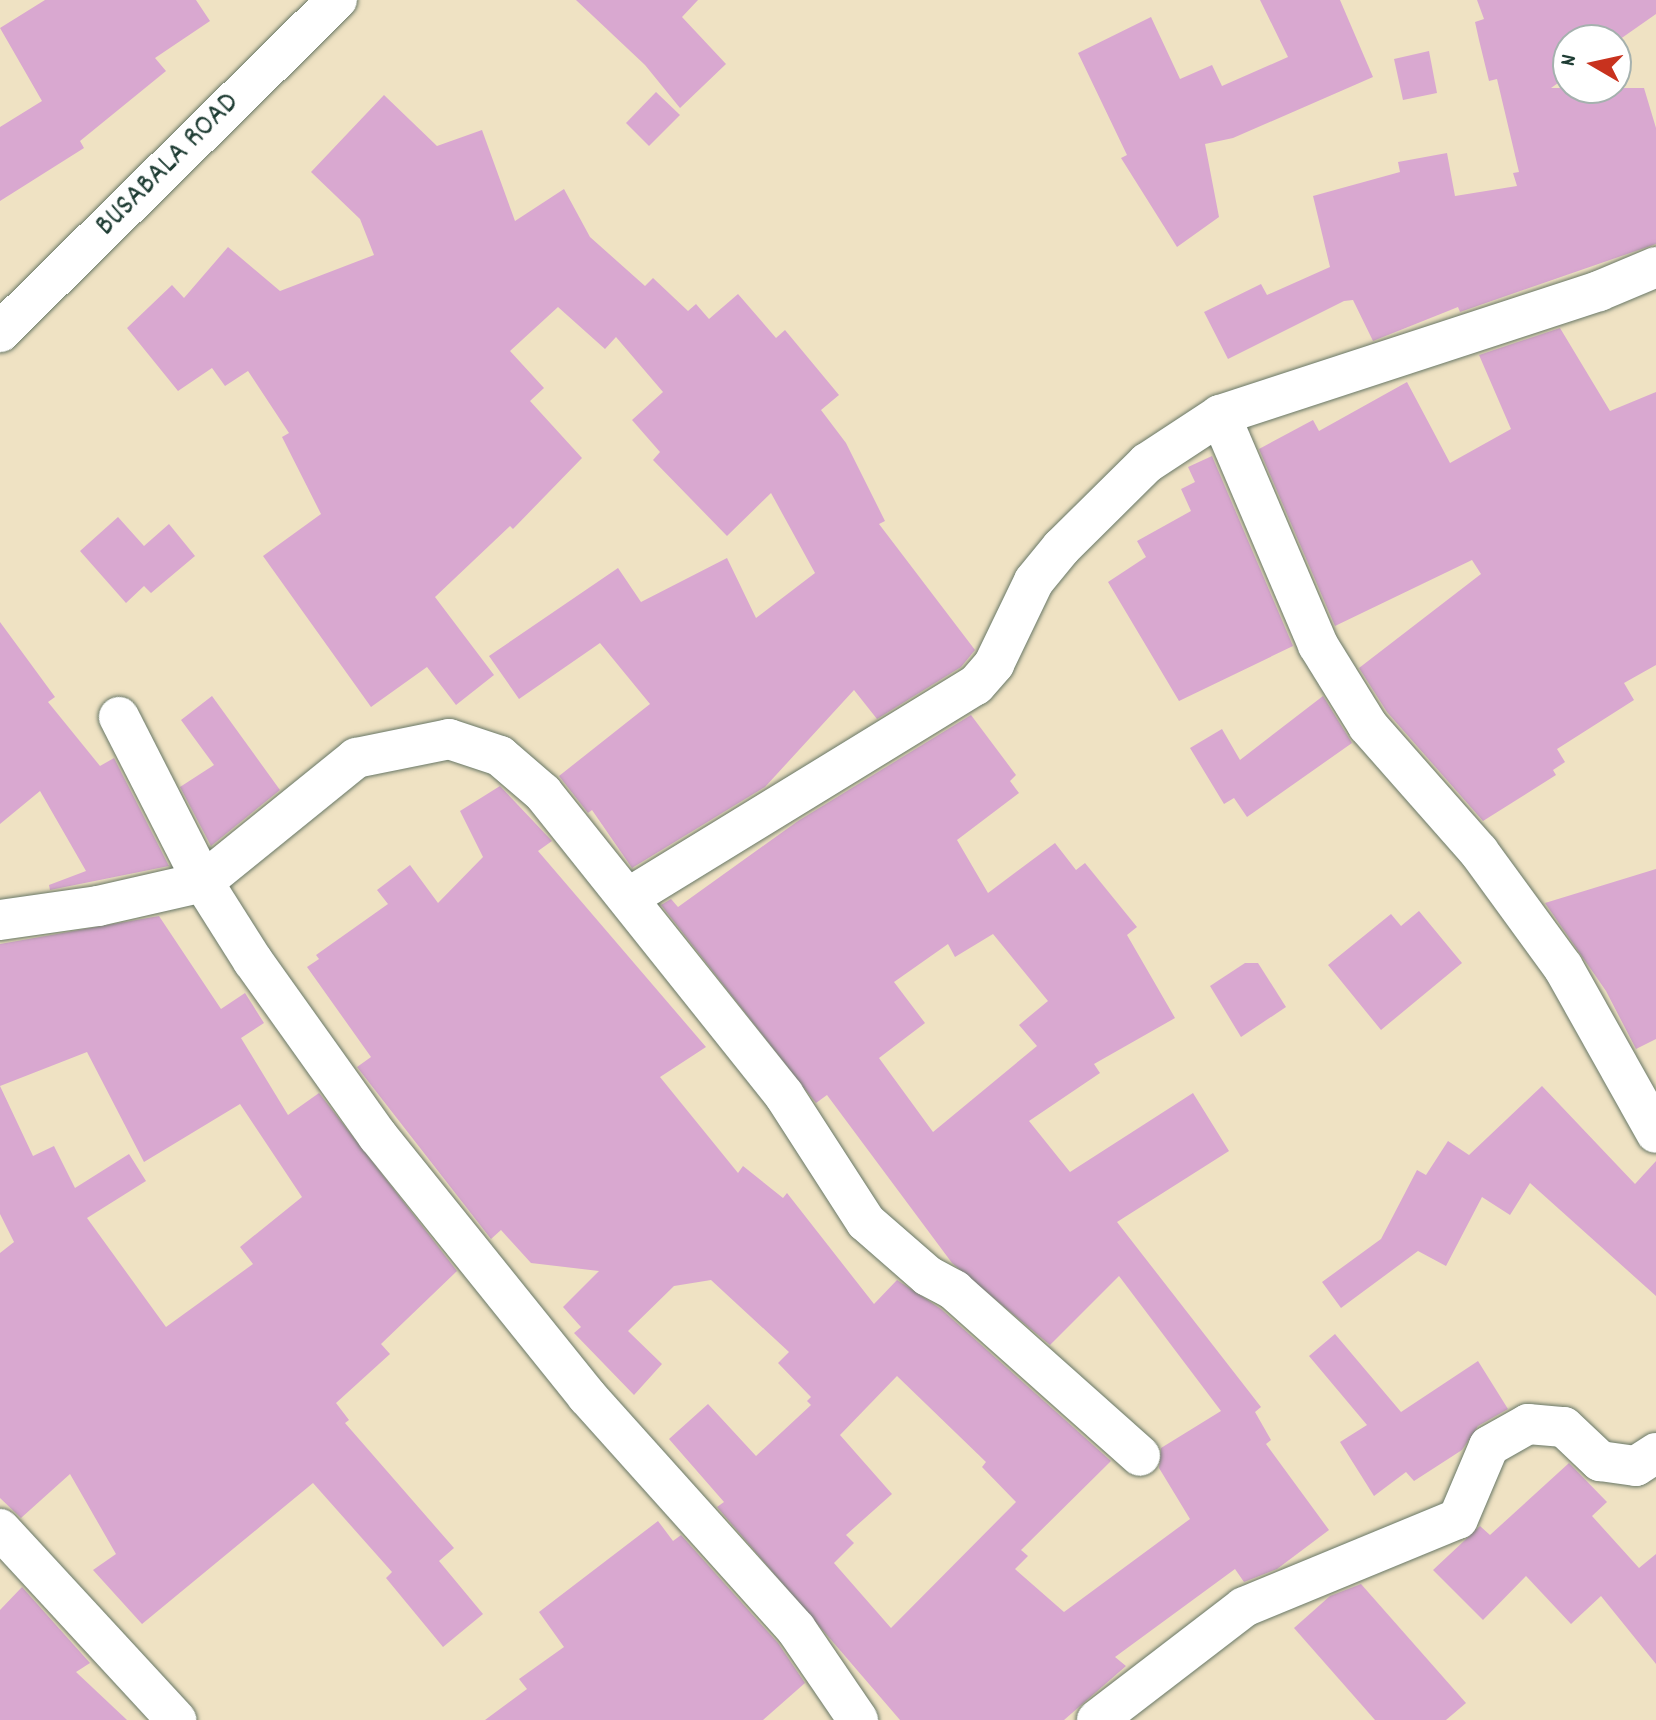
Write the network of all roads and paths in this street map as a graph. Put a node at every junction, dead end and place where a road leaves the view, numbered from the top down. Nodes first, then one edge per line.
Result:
1 (337, 0) edge
2 (1656, 267) edge
3 (0, 332) edge
4 (1220, 415) junction
5 (119, 717) dead end
6 (203, 882) junction
7 (628, 898) junction
8 (0, 920) edge
9 (1656, 1133) edge
10 (1656, 1453) edge
11 (1140, 1456) dead end
12 (0, 1529) edge
13 (176, 1720) edge
14 (858, 1720) edge
15 (1097, 1720) edge

1 - 3 street, BUSABALA ROAD
2 - 4 street
4 - 7 street
4 - 9 street
5 - 6 street
6 - 7 street
6 - 8 street
6 - 14 street
7 - 11 street
10 - 15 street
12 - 13 street

